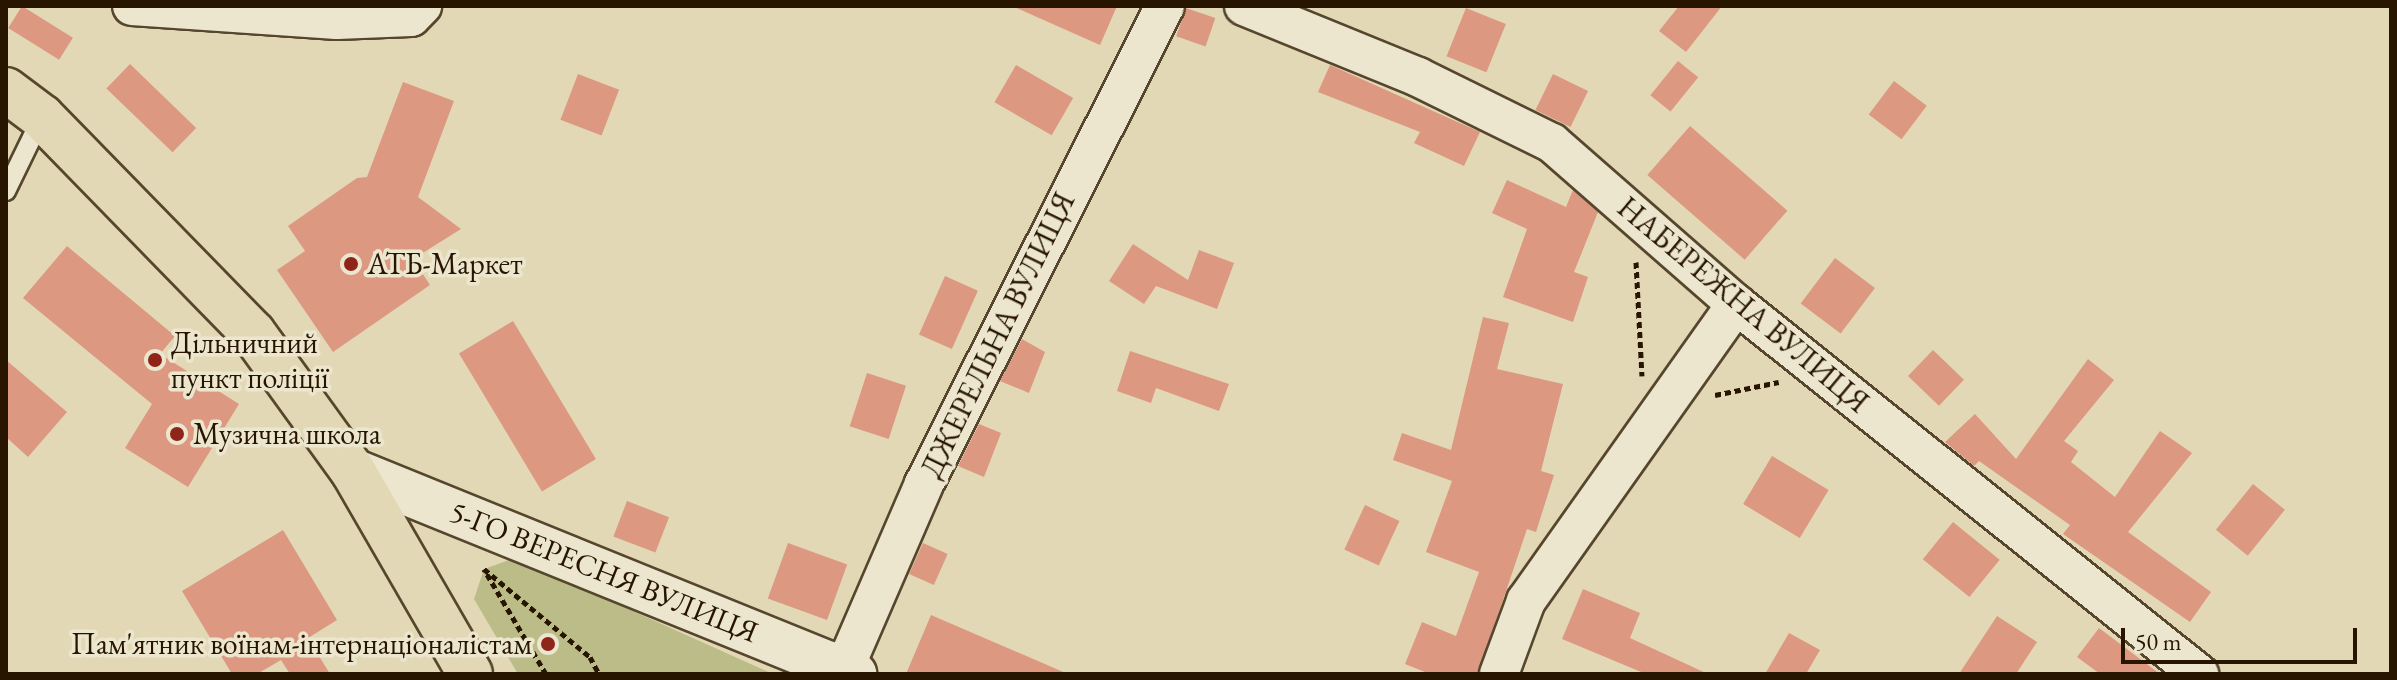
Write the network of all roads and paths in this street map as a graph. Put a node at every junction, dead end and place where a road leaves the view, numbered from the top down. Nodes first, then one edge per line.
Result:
1 (132, 6) edge
2 (422, 6) edge
3 (1165, 6) edge
4 (1244, 6) edge
5 (6, 90) edge
6 (42, 117) junction
7 (6, 191) edge
8 (1632, 214) junction
9 (1736, 304) junction
10 (1824, 374) junction
11 (1711, 397) dead end
12 (1644, 428) junction
13 (353, 471) junction
14 (849, 672) edge
15 (470, 674) edge
16 (546, 674) edge
17 (599, 674) edge
18 (1499, 674) edge
19 (2199, 674) edge

1 - 2 street
3 - 14 street, ДЖЕРЕЛЬНА ВУЛИЦЯ
4 - 8 street, НАБЕРЕЖНА ВУЛИЦЯ
5 - 6 highway
6 - 7 lane
6 - 13 highway
8 - 9 street, НАБЕРЕЖНА ВУЛИЦЯ
8 - 12 path
9 - 10 street, НАБЕРЕЖНА ВУЛИЦЯ
9 - 12 street
10 - 11 path
10 - 19 street, НАБЕРЕЖНА ВУЛИЦЯ
12 - 18 street
13 - 14 street, 5-ГО ВЕРЕСНЯ ВУЛИЦЯ
13 - 15 highway
16 - 17 path

